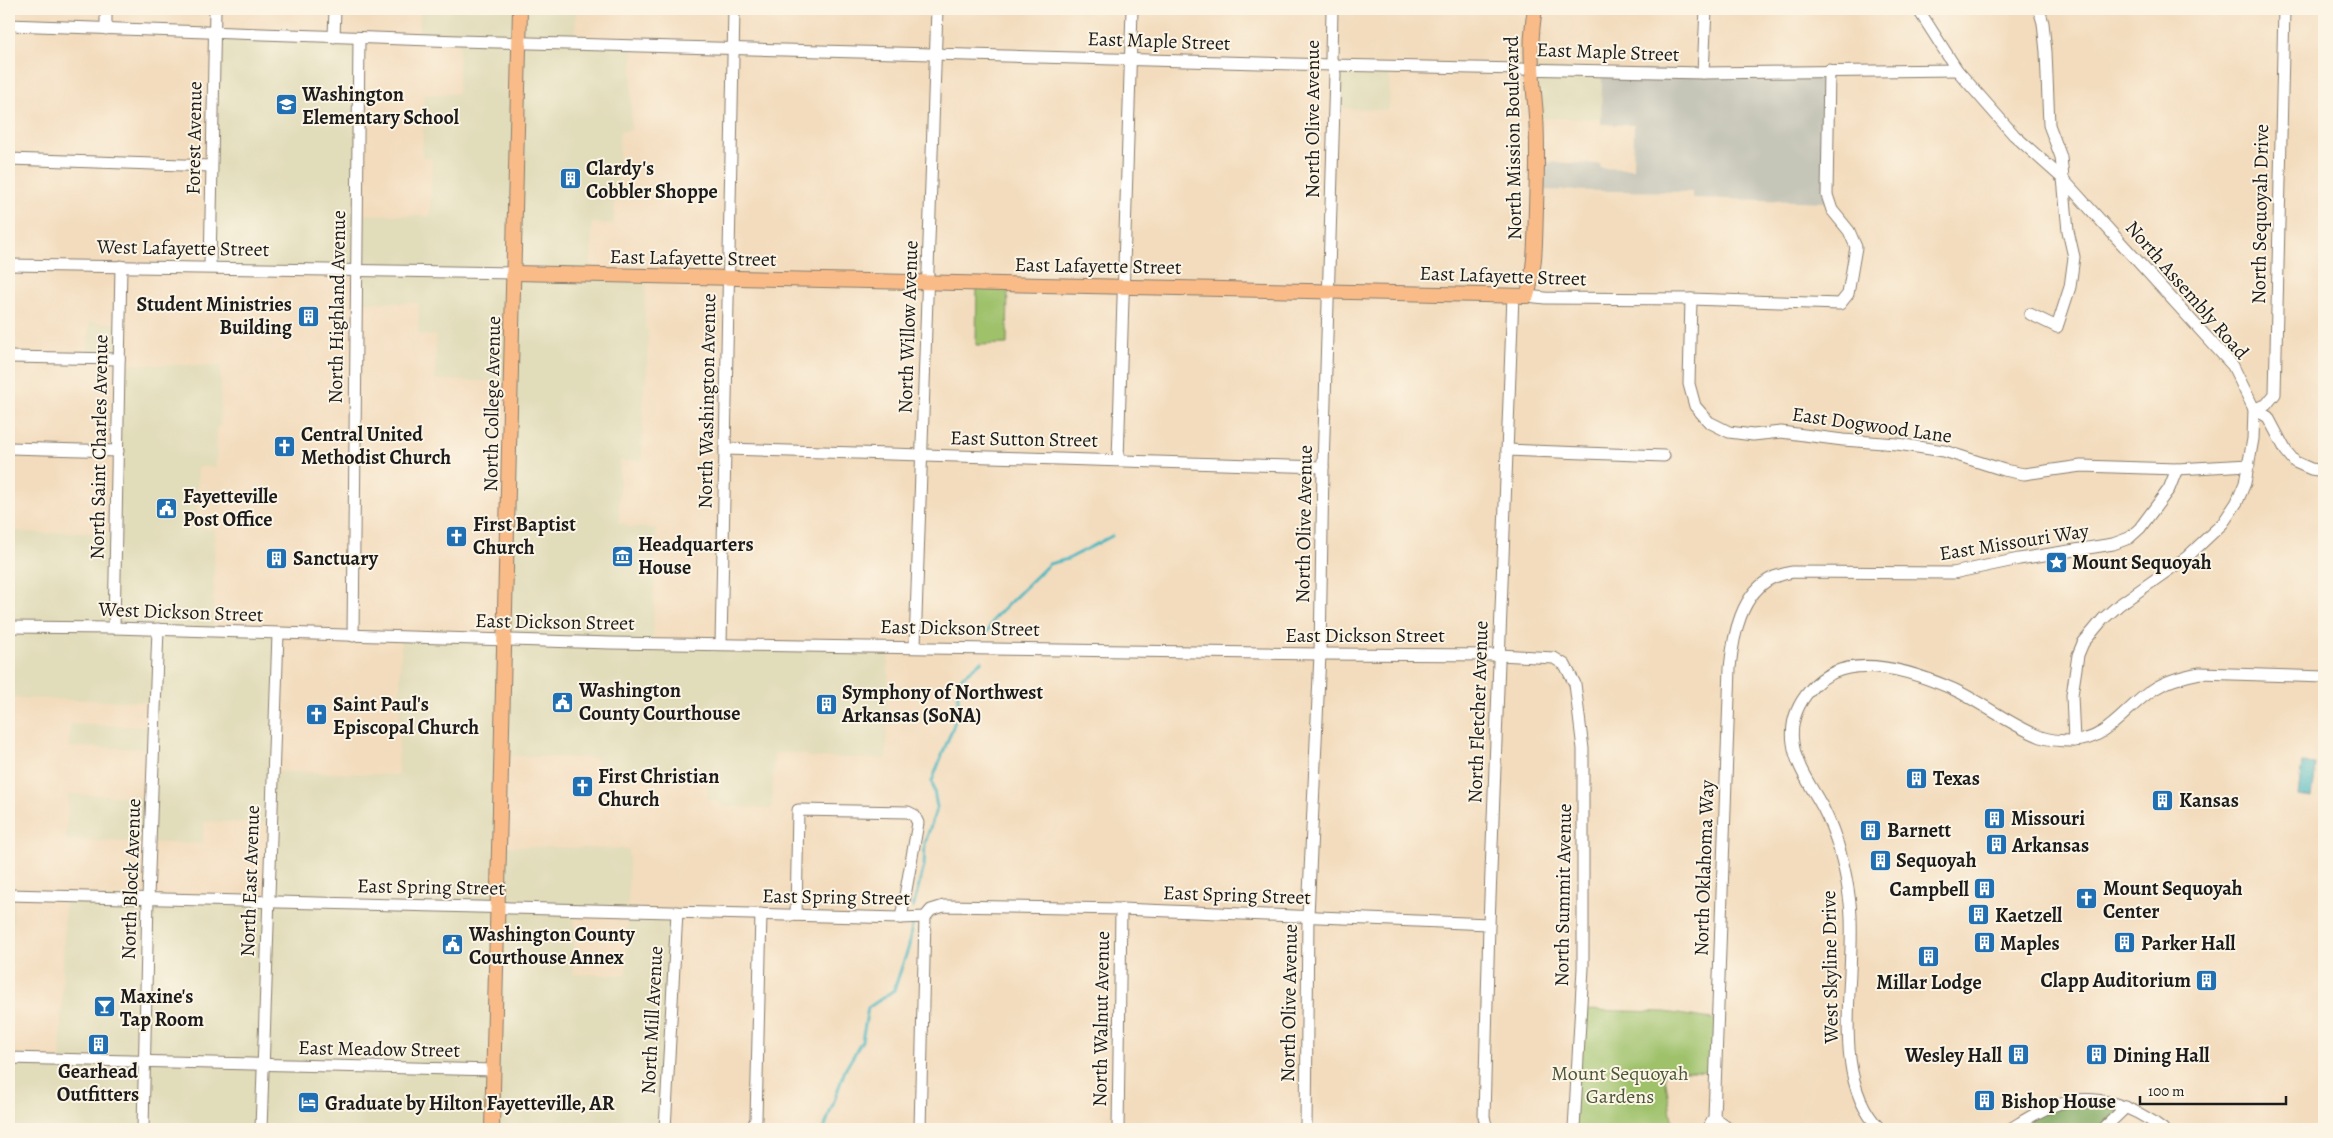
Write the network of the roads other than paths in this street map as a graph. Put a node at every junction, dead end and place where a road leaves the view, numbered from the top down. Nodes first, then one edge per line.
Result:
1 (106, 9) edge
2 (216, 9) edge
3 (335, 9) edge
4 (520, 9) edge
5 (734, 9) edge
6 (937, 9) edge
7 (1132, 9) edge
8 (1332, 9) edge
9 (1535, 9) edge
10 (1706, 9) edge
11 (1918, 9) edge
12 (2039, 9) edge
13 (2284, 9) edge
14 (9, 25) edge
15 (106, 29) junction
16 (215, 33) junction
17 (334, 37) junction
18 (359, 38) junction
19 (520, 42) junction
20 (733, 48) junction
21 (935, 54) junction
22 (1131, 59) junction
23 (1332, 65) junction
24 (1532, 68) junction
25 (1829, 70) junction
26 (1957, 70) junction
27 (1703, 73) junction
28 (9, 159) edge
29 (211, 166) junction
30 (2062, 178) junction
31 (9, 265) edge
32 (121, 266) junction
33 (210, 267) junction
34 (356, 270) junction
35 (515, 273) junction
36 (728, 280) junction
37 (929, 283) junction
38 (1123, 286) junction
39 (1328, 292) junction
40 (1520, 295) junction
41 (1691, 299) junction
42 (2030, 314) dead end
43 (9, 357) edge
44 (119, 359) junction
45 (2254, 409) junction
46 (9, 448) edge
47 (725, 449) junction
48 (1507, 450) junction
49 (118, 451) junction
50 (922, 456) junction
51 (1664, 456) dead end
52 (1118, 460) junction
53 (2249, 465) junction
54 (1323, 467) junction
55 (2177, 469) junction
56 (2324, 471) edge
57 (1743, 609) joint
58 (9, 627) edge
59 (114, 628) junction
60 (158, 629) junction
61 (278, 634) junction
62 (352, 636) junction
63 (506, 640) junction
64 (721, 644) junction
65 (915, 646) junction
66 (1320, 654) junction
67 (1499, 654) junction
68 (1566, 665) joint
69 (2324, 677) edge
70 (2074, 741) junction
71 (9, 895) edge
72 (148, 898) junction
73 (267, 901) junction
74 (497, 907) junction
75 (1121, 909) junction
76 (677, 912) junction
77 (761, 914) junction
78 (796, 915) junction
79 (1308, 916) junction
80 (925, 917) junction
81 (901, 918) junction
82 (1489, 924) junction
83 (9, 1058) edge
84 (145, 1062) junction
85 (262, 1064) junction
86 (494, 1070) junction
87 (2126, 1107) junction
88 (1714, 1118) junction
89 (143, 1129) edge
90 (261, 1129) edge
91 (492, 1129) edge
92 (665, 1129) edge
93 (753, 1129) edge
94 (920, 1129) edge
95 (1118, 1129) edge
96 (1306, 1129) edge
97 (1486, 1129) edge
98 (1574, 1129) edge
99 (1708, 1129) edge
100 (1729, 1129) edge
101 (1880, 1129) edge
102 (2010, 1129) edge
103 (2103, 1129) edge
104 (2163, 1129) edge

1 - 15 street
2 - 16 street, Forest Avenue
3 - 17 street
4 - 19 main road, North College Avenue
5 - 20 street, North Washington Avenue
6 - 21 street, North Willow Avenue
7 - 22 street
8 - 23 street, North Olive Avenue
9 - 24 main road, North Mission Boulevard
10 - 27 street
11 - 26 street, North Assembly Road
12 - 30 street
13 - 45 street, North Sequoyah Drive
14 - 15 street, East Maple Street
15 - 16 street, East Maple Street
16 - 17 street, East Maple Street
16 - 29 street, Forest Avenue
17 - 18 street, East Maple Street
18 - 19 street, East Maple Street
18 - 34 street, North Highland Avenue
19 - 20 street, East Maple Street
19 - 35 main road, North College Avenue
20 - 21 street, East Maple Street
20 - 36 street, North Washington Avenue
21 - 22 street, East Maple Street
21 - 37 street, North Willow Avenue
22 - 23 street, East Maple Street
22 - 38 street
23 - 24 street, East Maple Street
23 - 39 street, North Olive Avenue
24 - 27 street, East Maple Street
24 - 40 main road, North Mission Boulevard
25 - 26 street, East Maple Street
25 - 27 street, East Maple Street
25 - 41 street, East Lafayette Street
26 - 30 street, North Assembly Road
28 - 29 street
29 - 33 street, Forest Avenue
30 - 42 street
30 - 45 street, North Assembly Road
31 - 32 street, West Lafayette Street
32 - 33 street, West Lafayette Street
32 - 44 street, North Saint Charles Avenue
33 - 34 street, West Lafayette Street
34 - 35 street, East Lafayette Street
34 - 62 street, North Highland Avenue
35 - 36 main road, East Lafayette Street
35 - 63 main road, North College Avenue
36 - 37 main road, East Lafayette Street
36 - 47 street, North Washington Avenue
37 - 38 main road, East Lafayette Street
37 - 50 street, North Willow Avenue
38 - 39 main road, East Lafayette Street
38 - 52 street
39 - 40 main road, East Lafayette Street
39 - 54 street, North Olive Avenue
40 - 41 street, East Lafayette Street
40 - 48 street, North Fletcher Avenue
41 - 55 street, East Dogwood Lane
43 - 44 street
44 - 49 street, North Saint Charles Avenue
45 - 53 street, North Assembly Road
45 - 56 street
46 - 49 street
47 - 50 street, East Sutton Street
47 - 64 street, North Washington Avenue
48 - 51 street
48 - 67 street, North Fletcher Avenue
49 - 59 street, North Saint Charles Avenue
50 - 52 street, East Sutton Street
50 - 65 street, North Willow Avenue
52 - 54 street, East Sutton Street
53 - 55 street, East Dogwood Lane
53 - 70 street, North Assembly Road
54 - 66 street, North Olive Avenue
55 - 57 street, East Missouri Way
57 - 88 street, North Oklahoma Way
58 - 59 street, West Dickson Street
59 - 60 street, West Dickson Street
60 - 61 street, West Dickson Street
60 - 72 street, North Block Avenue
61 - 62 street, West Dickson Street
61 - 73 street, North East Avenue
62 - 63 street, East Dickson Street
63 - 64 street, East Dickson Street
63 - 74 main road, North College Avenue
64 - 65 street, East Dickson Street
65 - 66 street, East Dickson Street
66 - 67 street, East Dickson Street
66 - 79 street, North Olive Avenue
67 - 68 street, East Dickson Street
67 - 82 street, North Fletcher Avenue
68 - 98 street, North Summit Avenue
69 - 70 street
70 - 101 street, West Skyline Drive
71 - 72 street, East Spring Street
72 - 73 street, East Spring Street
72 - 84 street, North Block Avenue
73 - 74 street, East Spring Street
73 - 85 street, North East Avenue
74 - 76 street, East Spring Street
74 - 86 main road, North College Avenue
75 - 79 street, East Spring Street
75 - 80 street, East Spring Street
75 - 95 street, North Walnut Avenue
76 - 77 street, East Spring Street
76 - 92 street, North Mill Avenue
77 - 78 street, East Spring Street
77 - 93 street
78 - 81 street, East Spring Street
78 - 81 street
79 - 82 street, East Spring Street
79 - 96 street, North Olive Avenue
80 - 81 street, East Spring Street
80 - 94 street
82 - 97 street, North Fletcher Avenue
83 - 84 street, East Meadow Street
84 - 85 street, East Meadow Street
84 - 89 street, North Block Avenue
85 - 86 street, East Meadow Street
85 - 90 street, North East Avenue
86 - 91 main road, North College Avenue
87 - 102 street
87 - 103 street
87 - 104 street
88 - 99 street, North Oklahoma Way
88 - 100 street

